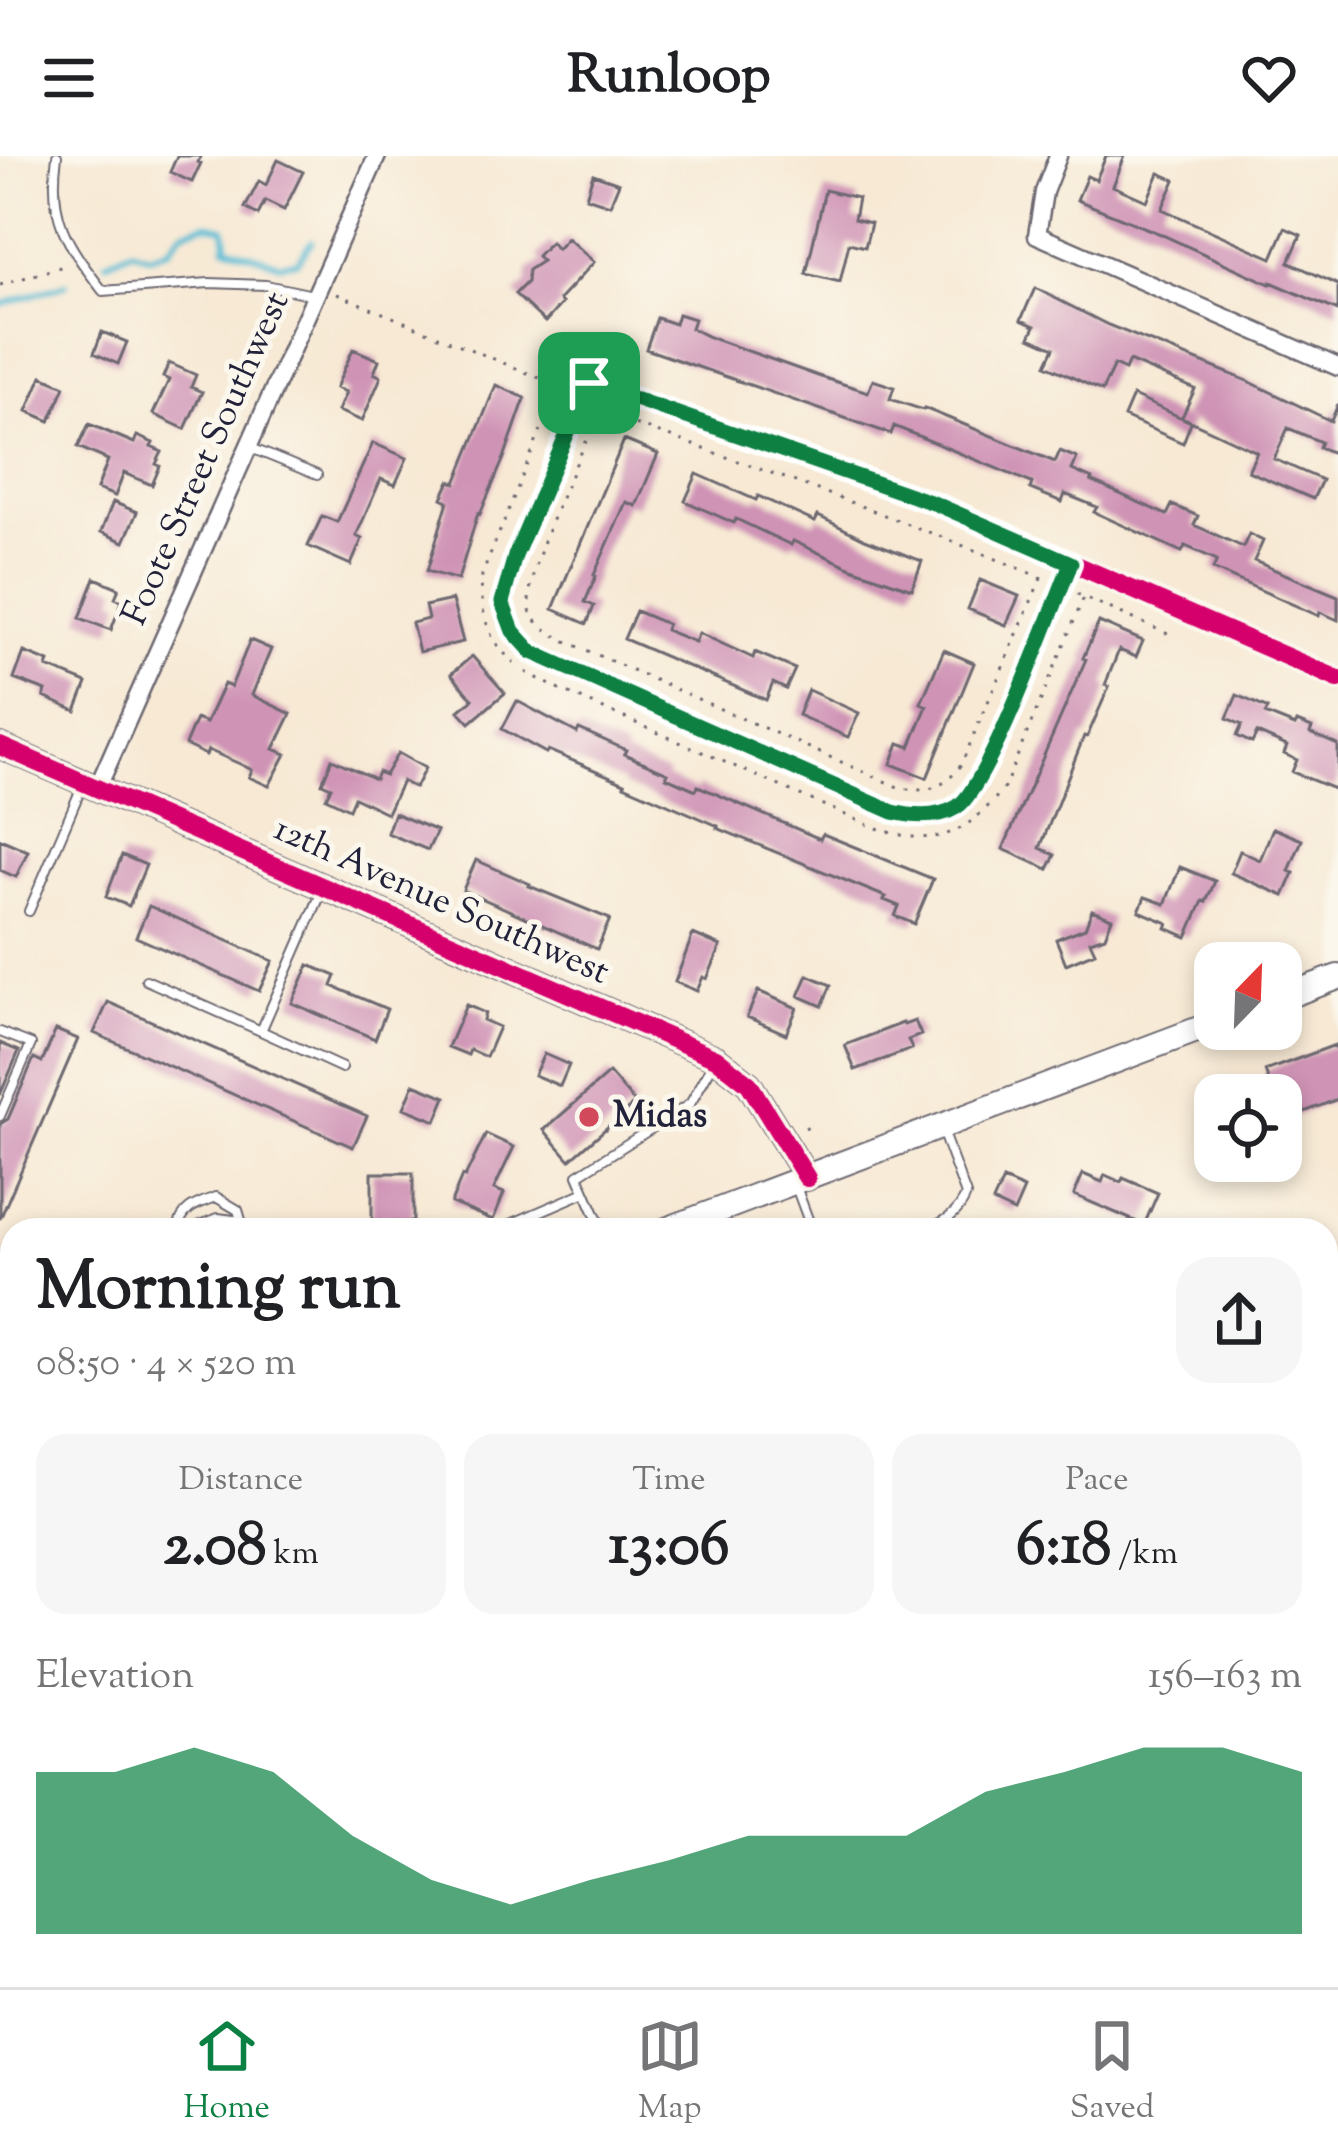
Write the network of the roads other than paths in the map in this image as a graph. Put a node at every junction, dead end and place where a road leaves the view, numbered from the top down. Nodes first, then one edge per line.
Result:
1 (57, 156) edge
2 (376, 156) edge
3 (1058, 156) edge
4 (317, 291) junction
5 (1338, 367) edge
6 (249, 447) junction
7 (317, 476) dead end
8 (1071, 563) junction
9 (1338, 679) edge
10 (0, 746) edge
11 (90, 786) junction
12 (324, 887) junction
13 (29, 911) dead end
14 (1338, 977) edge
15 (146, 980) dead end
16 (1302, 990) edge
17 (260, 1031) junction
18 (1194, 1031) edge
19 (0, 1032) edge
20 (716, 1058) junction
21 (342, 1068) dead end
22 (0, 1117) edge
23 (941, 1127) junction
24 (800, 1180) junction
25 (586, 1192) junction
26 (180, 1218) edge
27 (240, 1218) edge
28 (525, 1218) edge
29 (597, 1218) edge
30 (698, 1218) edge
31 (809, 1218) edge
32 (948, 1218) edge

1 - 4 lane
2 - 4 street, Foote Street Southwest
3 - 5 street
4 - 6 street, Foote Street Southwest
6 - 7 lane
6 - 11 street, Foote Street Southwest
8 - 8 street
8 - 9 street
10 - 11 street, 12th Avenue Southwest
11 - 12 street, 12th Avenue Southwest
11 - 13 lane
12 - 17 lane
12 - 20 street, 12th Avenue Southwest
14 - 16 street
15 - 17 lane
17 - 21 lane
18 - 23 street
19 - 22 lane
20 - 24 street, 12th Avenue Southwest
20 - 25 lane
23 - 24 street
23 - 32 lane
24 - 30 street
24 - 31 lane
25 - 28 lane
25 - 29 lane
26 - 27 lane

